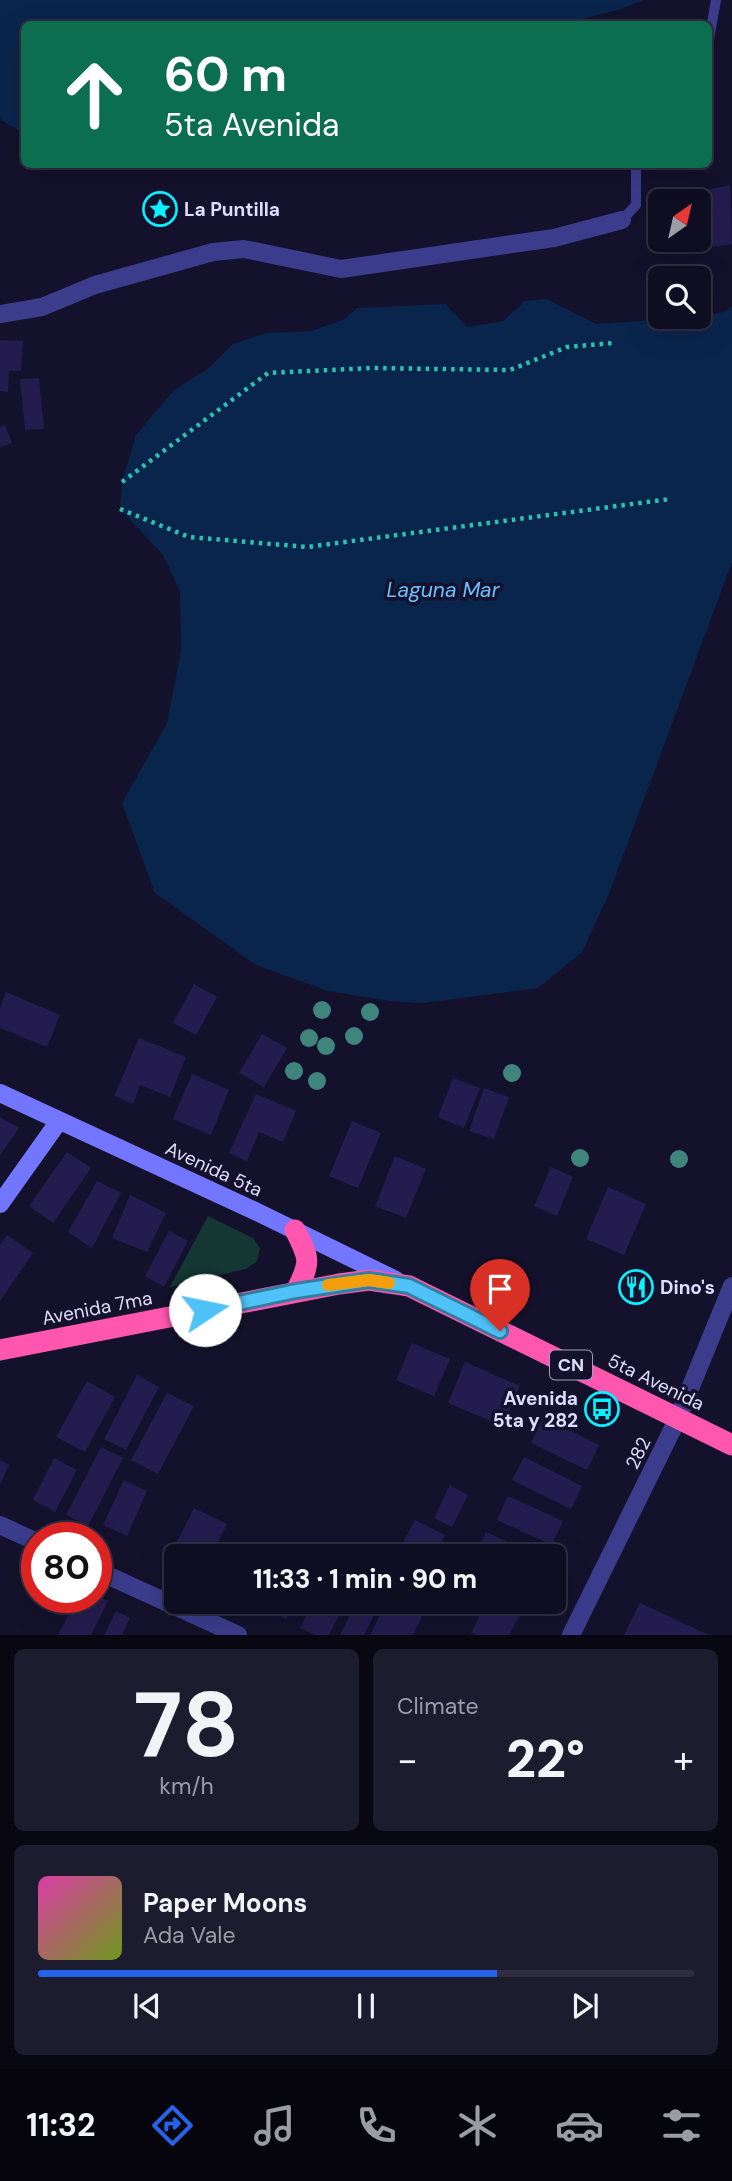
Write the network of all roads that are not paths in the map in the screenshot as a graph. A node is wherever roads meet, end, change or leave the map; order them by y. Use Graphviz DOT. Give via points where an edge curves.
graph roads {
  1 [pos="716,0"];
  2 [pos="712,22"];
  3 [pos="635,168"];
  4 [pos="622,220"];
  5 [pos="0,314"];
  6 [pos="0,1093"];
  7 [pos="59,1121"];
  8 [pos="0,1204"];
  9 [pos="295,1230"];
  10 [pos="409,1286"];
  11 [pos="732,1286"];
  12 [pos="296,1291"];
  13 [pos="0,1350"];
  14 [pos="678,1418"];
  15 [pos="732,1445"];
  16 [pos="0,1525"];
  17 [pos="21,1535"];
  18 [pos="112,1577"];
  19 [pos="238,1635"];
  20 [pos="571,1635"];
  1 -- 2 [label="lane"];
  3 -- 4 [label="lane" via="636,205"];
  4 -- 5 [label="street" via="554,238 341,269 244,249 213,252 95,285 42,307"];
  6 -- 7 [label="street, Avenida 5ta"];
  7 -- 8 [label="street"];
  7 -- 9 [label="street, Avenida 5ta"];
  9 -- 10 [label="street, Avenida 5ta"];
  9 -- 12 [label="highway" via="306,1252 307,1268"];
  10 -- 12 [label="highway, Avenida 7ma / CN" via="369,1280"];
  10 -- 14 [label="highway, 5ta Avenida / CN"];
  11 -- 14 [label="street, 282"];
  12 -- 13 [label="highway, Avenida 7ma / CN"];
  14 -- 15 [label="highway, 5ta Avenida / CN"];
  14 -- 20 [label="street, 282"];
  16 -- 17 [label="street"];
  18 -- 19 [label="street"];
}
